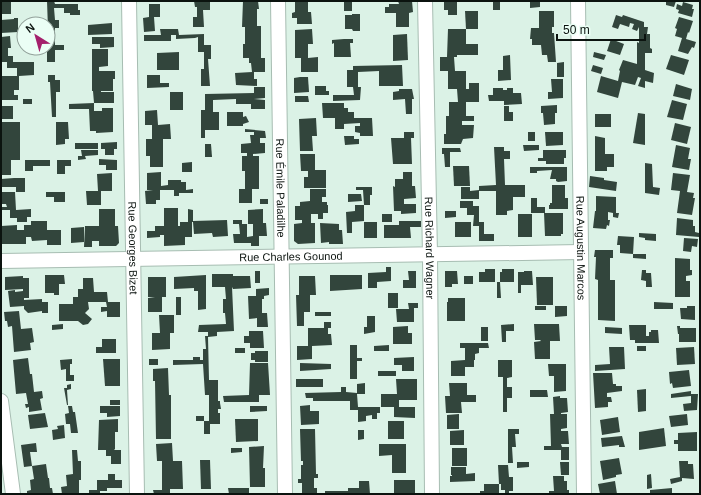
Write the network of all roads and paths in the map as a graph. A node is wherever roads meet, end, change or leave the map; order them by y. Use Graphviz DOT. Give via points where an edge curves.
graph roads {
  1 [pos="129,1"];
  2 [pos="278,1"];
  3 [pos="425,1"];
  4 [pos="578,1"];
  5 [pos="581,252"];
  6 [pos="430,255"];
  7 [pos="282,256"];
  8 [pos="132,258"];
  9 [pos="1,261"];
  10 [pos="1,401"];
  11 [pos="13,494"];
  12 [pos="136,494"];
  13 [pos="286,494"];
  14 [pos="432,494"];
  15 [pos="584,494"];
  1 -- 8 [label="street, Rue Georges Bizet"];
  2 -- 7 [label="street, Rue Émile Paladilhe"];
  3 -- 6 [label="street, Rue Richard Wagner"];
  4 -- 5 [label="street, Rue Augustin Marcos"];
  5 -- 6 [label="street, Rue Charles Gounod"];
  5 -- 15 [label="street, Rue Augustin Marcos"];
  6 -- 7 [label="street, Rue Charles Gounod"];
  6 -- 14 [label="street, Rue Richard Wagner"];
  7 -- 8 [label="street, Rue Charles Gounod"];
  7 -- 13 [label="street, Rue Émile Paladilhe"];
  8 -- 9 [label="street, Rue Charles Gounod"];
  8 -- 12 [label="street, Rue Georges Bizet"];
  10 -- 11 [label="street"];
}
